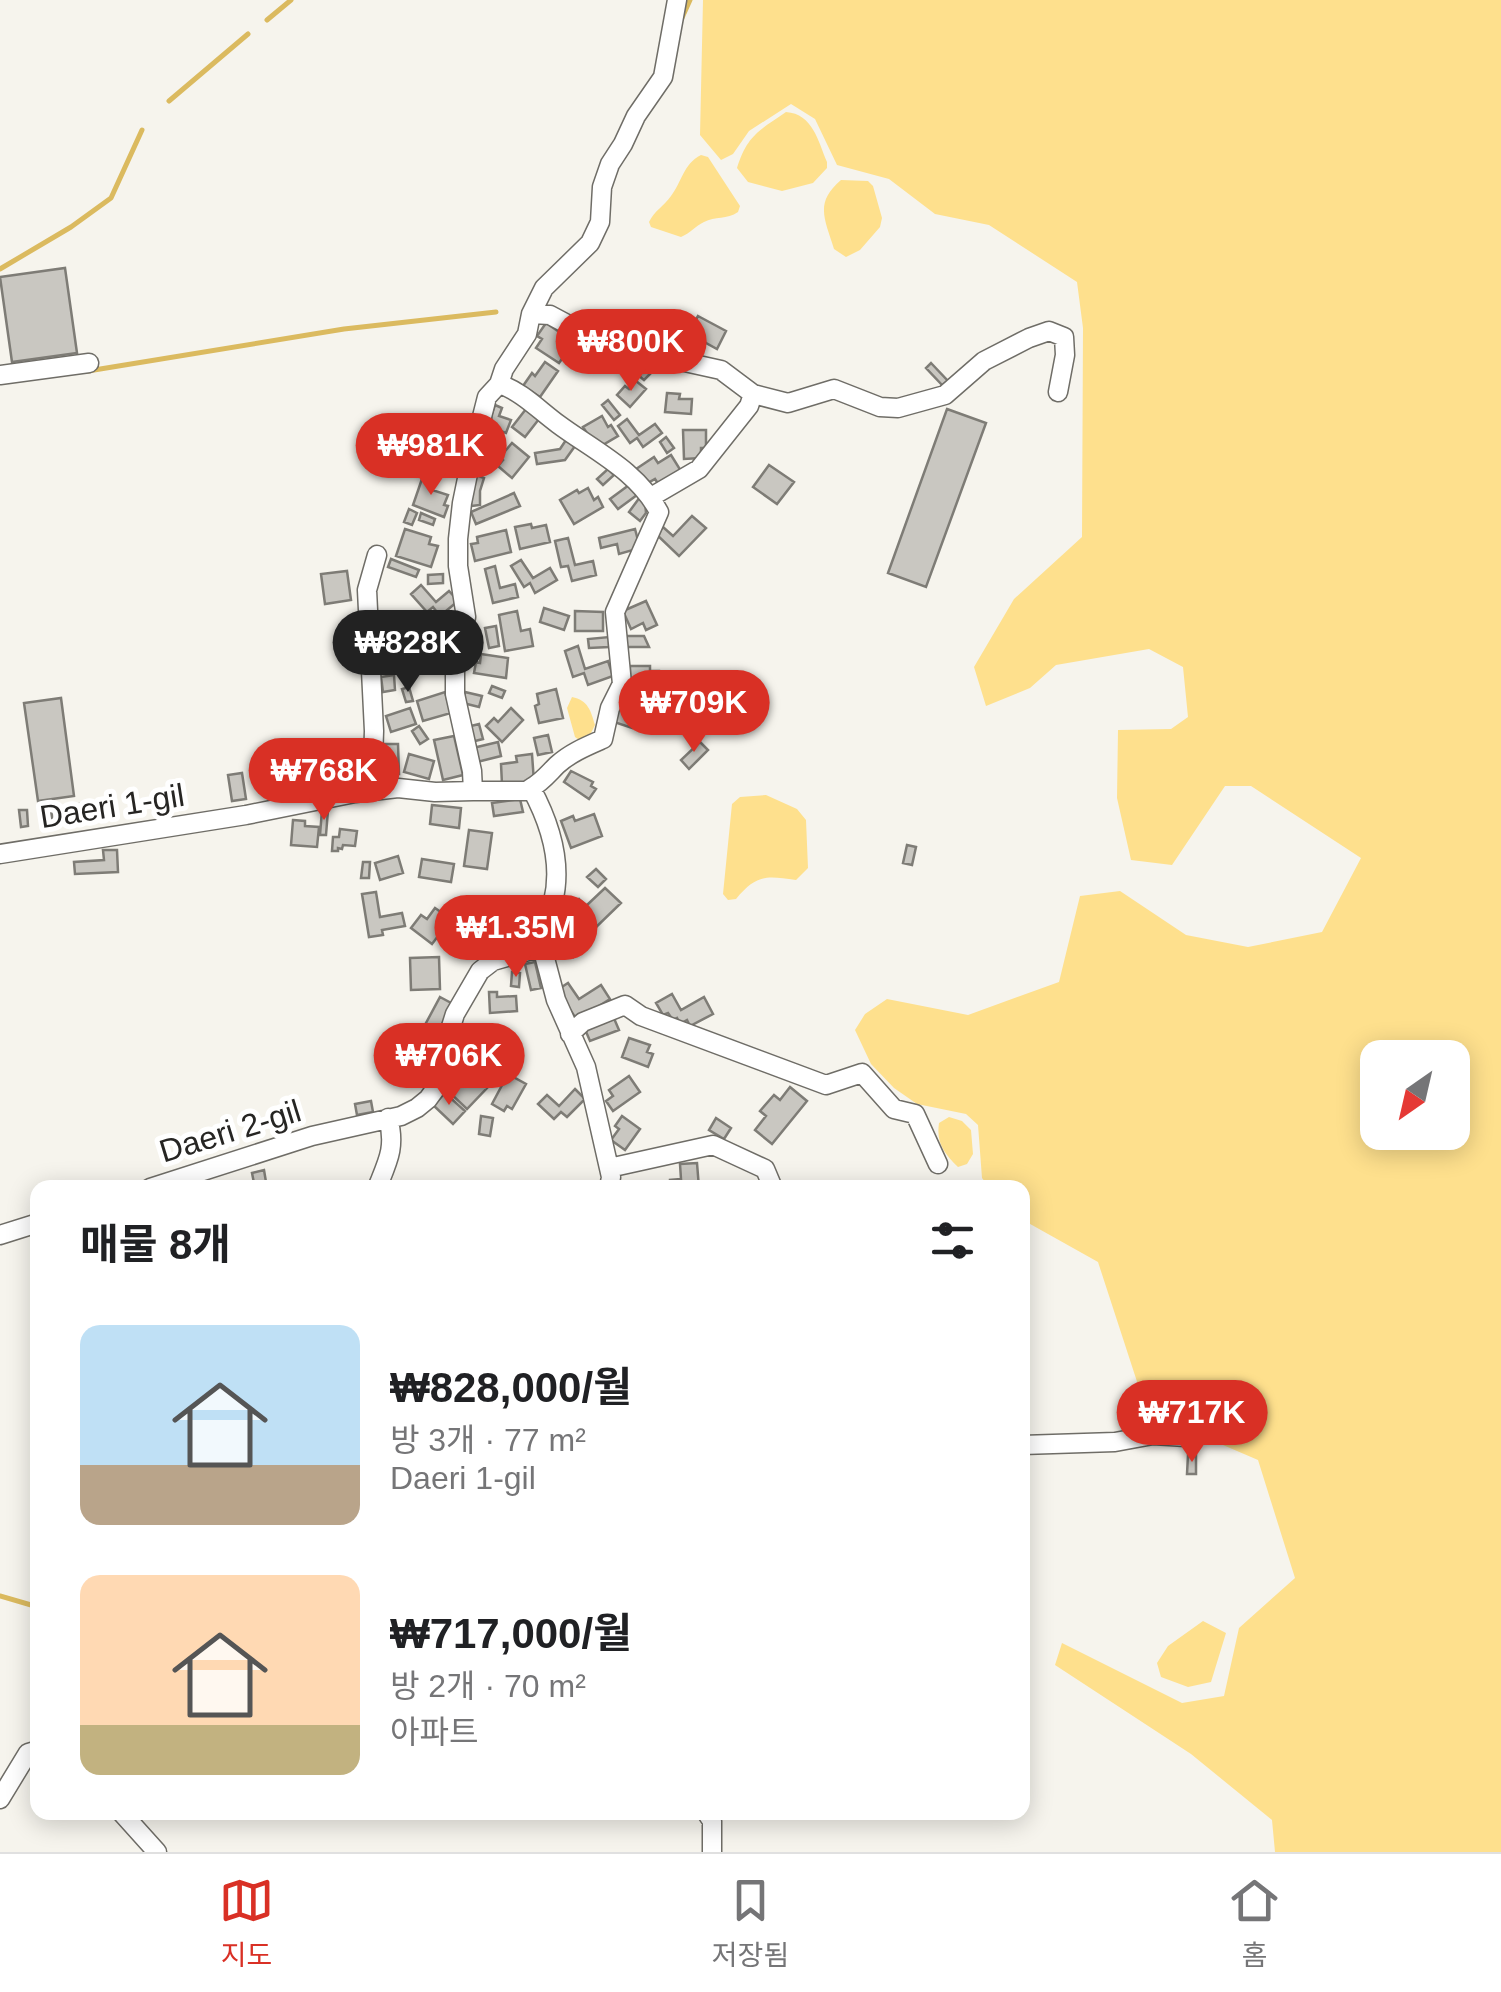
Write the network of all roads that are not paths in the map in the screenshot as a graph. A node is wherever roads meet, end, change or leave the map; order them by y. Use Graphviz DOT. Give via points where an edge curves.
graph roads {
  1 [pos="677,0"];
  2 [pos="531,314"];
  3 [pos="90,363"];
  4 [pos="0,376"];
  5 [pos="499,384"];
  6 [pos="1058,392"];
  7 [pos="753,394"];
  8 [pos="651,497"];
  9 [pos="377,555"];
  10 [pos="531,788"];
  11 [pos="372,790"];
  12 [pos="472,791"];
  13 [pos="0,854"];
  14 [pos="542,947"];
  15 [pos="570,1034"];
  16 [pos="388,1118"];
  17 [pos="938,1164"];
  18 [pos="609,1178"];
  19 [pos="175,1180"];
  20 [pos="381,1180"];
  21 [pos="769,1180"];
  22 [pos="30,1226"];
  23 [pos="0,1235"];
  24 [pos="1186,1436"];
  25 [pos="1030,1444"];
  26 [pos="30,1753"];
  27 [pos="0,1799"];
  28 [pos="128,1820"];
  29 [pos="712,1820"];
  30 [pos="157,1852"];
  31 [pos="712,1852"];
  1 -- 2 [label="street" via="663,77 610,164 600,222 590,243 544,288"];
  2 -- 5 [label="street"];
  2 -- 7 [label="street" via="720,370"];
  3 -- 4 [label="street"];
  5 -- 8 [label="street" via="614,462"];
  5 -- 12 [label="street" via="487,397 458,539 466,617 455,694"];
  6 -- 7 [label="street" via="1064,337 1049,331 984,361 944,395 898,408 834,389 788,404"];
  7 -- 8 [label="street" via="699,469"];
  8 -- 10 [label="street" via="659,512 615,612 622,684 603,738"];
  9 -- 11 [label="street" via="367,590"];
  10 -- 12 [label="street, Daeri 1-gil"];
  10 -- 14 [label="street" via="557,870"];
  11 -- 12 [label="street, Daeri 1-gil"];
  11 -- 13 [label="street, Daeri 1-gil"];
  14 -- 15 [label="street"];
  14 -- 16 [label="street, Daeri 2-gil" via="480,971 455,1014 450,1070 428,1099"];
  15 -- 17 [label="street" via="625,1005 826,1085 862,1074 894,1109 915,1114"];
  15 -- 18 [label="street" via="586,1066"];
  16 -- 19 [label="street, Daeri 2-gil"];
  16 -- 20 [label="street" via="393,1140"];
  18 -- 21 [label="street" via="713,1145 765,1169"];
  22 -- 23 [label="street"];
  24 -- 25 [label="street"];
  26 -- 27 [label="street"];
  28 -- 30 [label="street"];
  29 -- 31 [label="street"];
}
